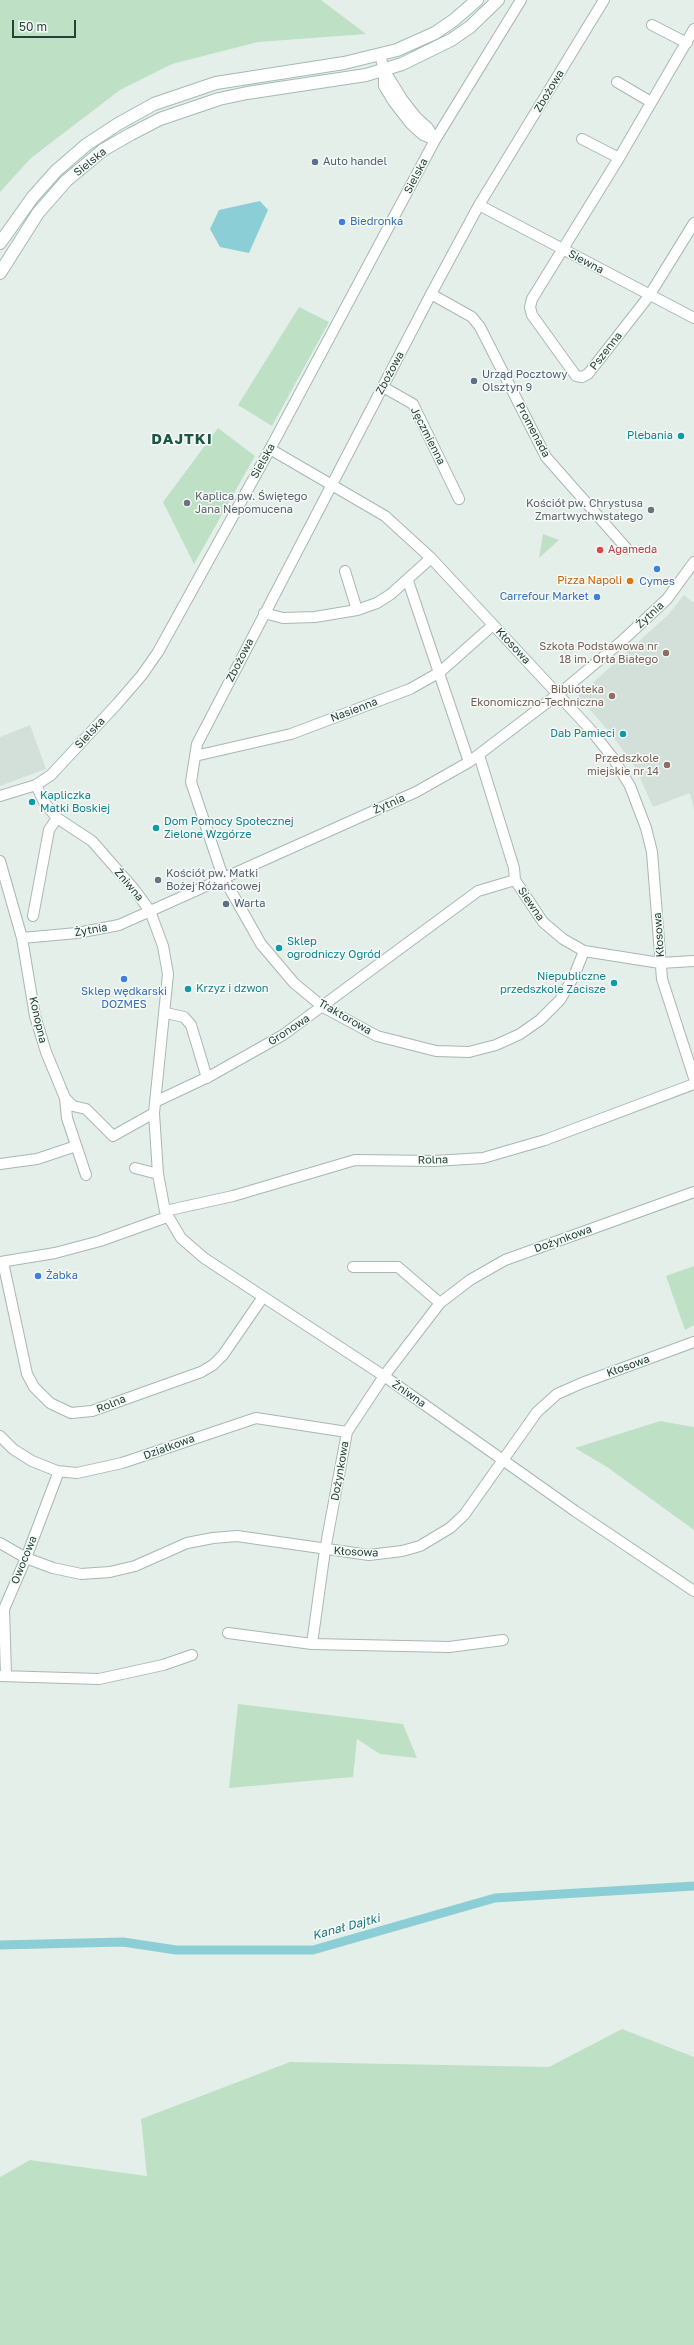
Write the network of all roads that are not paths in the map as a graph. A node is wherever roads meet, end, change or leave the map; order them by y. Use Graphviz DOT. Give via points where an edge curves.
graph roads {
  1 [pos="477,0"];
  2 [pos="498,0"];
  3 [pos="521,0"];
  4 [pos="604,0"];
  5 [pos="652,25"];
  6 [pos="694,28"];
  7 [pos="687,43"];
  8 [pos="380,55"];
  9 [pos="384,70"];
  10 [pos="617,82"];
  11 [pos="651,102"];
  12 [pos="582,139"];
  13 [pos="435,140"];
  14 [pos="619,158"];
  15 [pos="479,205"];
  16 [pos="694,223"];
  17 [pos="0,243"];
  18 [pos="563,250"];
  19 [pos="0,273"];
  20 [pos="431,294"];
  21 [pos="649,296"];
  22 [pos="694,318"];
  23 [pos="382,387"];
  24 [pos="270,449"];
  25 [pos="331,484"];
  26 [pos="459,499"];
  27 [pos="627,549"];
  28 [pos="431,558"];
  29 [pos="694,562"];
  30 [pos="345,571"];
  31 [pos="408,581"];
  32 [pos="357,610"];
  33 [pos="264,613"];
  34 [pos="493,625"];
  35 [pos="440,672"];
  36 [pos="558,694"];
  37 [pos="479,755"];
  38 [pos="195,756"];
  39 [pos="469,762"];
  40 [pos="36,785"];
  41 [pos="0,796"];
  42 [pos="57,818"];
  43 [pos="0,861"];
  44 [pos="223,877"];
  45 [pos="515,880"];
  46 [pos="150,911"];
  47 [pos="33,916"];
  48 [pos="22,938"];
  49 [pos="584,951"];
  50 [pos="694,961"];
  51 [pos="660,963"];
  52 [pos="323,1007"];
  53 [pos="166,1013"];
  54 [pos="207,1078"];
  55 [pos="694,1078"];
  56 [pos="694,1084"];
  57 [pos="65,1098"];
  58 [pos="155,1102"];
  59 [pos="154,1113"];
  60 [pos="76,1146"];
  61 [pos="0,1164"];
  62 [pos="135,1168"];
  63 [pos="158,1174"];
  64 [pos="86,1175"];
  65 [pos="694,1192"];
  66 [pos="166,1214"];
  67 [pos="1,1262"];
  68 [pos="353,1267"];
  69 [pos="263,1297"];
  70 [pos="440,1303"];
  71 [pos="694,1342"];
  72 [pos="384,1376"];
  73 [pos="347,1432"];
  74 [pos="0,1436"];
  75 [pos="503,1460"];
  76 [pos="58,1471"];
  77 [pos="0,1543"];
  78 [pos="325,1550"];
  79 [pos="26,1558"];
  80 [pos="694,1591"];
  81 [pos="228,1633"];
  82 [pos="503,1640"];
  83 [pos="312,1644"];
  84 [pos="192,1655"];
  85 [pos="3,1675"];
  1 -- 8 [label="main road, Sielska" via="435,33"];
  2 -- 9 [label="main road, Sielska" via="470,27 451,40 408,62"];
  3 -- 13 [label="street, Sielska"];
  4 -- 15 [label="street, Zbożowa"];
  5 -- 7 [label="street"];
  6 -- 7 [label="street, Pszenna"];
  7 -- 11 [label="street, Pszenna"];
  8 -- 9 [label="street"];
  8 -- 17 [label="main road, Sielska" via="216,83 154,104 92,141 56,171 24,208"];
  9 -- 13 [label="street" via="402,99 428,128"];
  9 -- 19 [label="main road, Sielska" via="219,100 160,119 131,134 103,150 66,181 38,213"];
  10 -- 11 [label="street"];
  11 -- 14 [label="street, Pszenna"];
  12 -- 14 [label="street"];
  13 -- 24 [label="street, Sielska"];
  14 -- 18 [label="street, Pszenna"];
  15 -- 18 [label="street, Siewna"];
  15 -- 20 [label="street, Zbożowa"];
  16 -- 21 [label="street, Pszenna"];
  18 -- 21 [label="street, Siewna"];
  18 -- 21 [label="street, Pszenna" via="532,299 530,307 532,315 576,376 588,374"];
  20 -- 23 [label="street, Zbożowa"];
  20 -- 27 [label="street, Promenada" via="472,317 480,327 546,457"];
  21 -- 22 [label="street, Siewna"];
  23 -- 25 [label="street, Zbożowa"];
  23 -- 26 [label="street, Jęczmienna" via="413,404"];
  24 -- 25 [label="street, Kłosowa"];
  24 -- 40 [label="street, Sielska" via="142,676 51,775"];
  25 -- 28 [label="street, Kłosowa" via="384,516"];
  25 -- 33 [label="street, Zbożowa"];
  28 -- 31 [label="street"];
  28 -- 34 [label="street, Kłosowa"];
  29 -- 36 [label="street, Żytnia" via="667,598 622,641"];
  30 -- 32 [label="street"];
  31 -- 32 [label="street" via="377,603"];
  31 -- 35 [label="street"];
  32 -- 33 [label="street" via="315,617 283,618"];
  33 -- 38 [label="street, Zbożowa" via="197,744"];
  34 -- 35 [label="street, Nasienna"];
  34 -- 36 [label="street, Kłosowa"];
  35 -- 38 [label="street, Nasienna" via="410,689 291,734"];
  35 -- 39 [label="street"];
  36 -- 37 [label="street, Żytnia"];
  36 -- 51 [label="street, Kłosowa" via="613,758 630,786 641,812 652,852"];
  37 -- 39 [label="street, Żytnia"];
  37 -- 45 [label="street, Siewna" via="514,868"];
  38 -- 44 [label="street, Traktorowa" via="191,782"];
  39 -- 44 [label="street, Żytnia" via="416,792"];
  40 -- 41 [label="street, Sielska"];
  40 -- 42 [label="street, Żniwna" via="44,802"];
  42 -- 46 [label="street, Żniwna" via="92,841"];
  42 -- 47 [label="street" via="48,830"];
  43 -- 48 [label="street, Konopna"];
  44 -- 46 [label="street, Żytnia"];
  44 -- 52 [label="street, Traktorowa" via="265,949 294,983"];
  45 -- 49 [label="street, Siewna" via="543,922 563,939"];
  45 -- 52 [label="street, Gronowa" via="478,890"];
  46 -- 48 [label="street, Żytnia" via="119,925 77,933"];
  46 -- 53 [label="street, Żniwna" via="163,946 168,974"];
  48 -- 57 [label="street, Konopna" via="36,1016 46,1052"];
  49 -- 51 [label="street, Siewna"];
  49 -- 52 [label="street, Traktorowa" via="574,976 560,1000 540,1020 520,1034 496,1045 469,1052 436,1051 377,1036"];
  50 -- 51 [label="street, Siewna"];
  51 -- 55 [label="street, Kłosowa" via="666,996"];
  52 -- 54 [label="street, Gronowa" via="283,1035"];
  53 -- 54 [label="street" via="184,1017 192,1025"];
  53 -- 58 [label="street, Żniwna"];
  54 -- 58 [label="street, Gronowa"];
  56 -- 66 [label="street, Rolna" via="544,1140 483,1158 434,1161 355,1160"];
  57 -- 59 [label="street" via="73,1106 86,1109 113,1136"];
  57 -- 60 [label="street, Konopna" via="67,1118"];
  58 -- 59 [label="street, Żniwna"];
  59 -- 63 [label="street, Żniwna"];
  60 -- 61 [label="street" via="37,1159"];
  60 -- 64 [label="street, Konopna"];
  62 -- 63 [label="street"];
  63 -- 66 [label="street, Żniwna"];
  65 -- 70 [label="street, Dożynkowa" via="505,1260 470,1280"];
  66 -- 67 [label="street, Rolna" via="92,1243 56,1253"];
  66 -- 69 [label="street, Żniwna" via="181,1238 204,1258"];
  67 -- 69 [label="street, Rolna" via="27,1374 34,1387 50,1403 71,1413 92,1411 201,1372 213,1365 223,1355"];
  68 -- 70 [label="street" via="398,1267"];
  69 -- 72 [label="street, Żniwna"];
  70 -- 72 [label="street, Dożynkowa"];
  71 -- 75 [label="street, Kłosowa" via="582,1382 557,1394 538,1412"];
  72 -- 73 [label="street, Dożynkowa"];
  72 -- 75 [label="street, Żniwna"];
  73 -- 76 [label="street, Działkowa" via="256,1418 91,1472"];
  73 -- 78 [label="street, Dożynkowa"];
  74 -- 76 [label="street, Działkowa" via="32,1462"];
  75 -- 78 [label="street, Kłosowa" via="464,1515 450,1528 420,1546 369,1555"];
  75 -- 80 [label="street, Żniwna"];
  76 -- 79 [label="street, Owocowa"];
  77 -- 79 [label="street, Kłosowa"];
  78 -- 79 [label="street, Kłosowa" via="237,1536 213,1538 187,1543 135,1566 110,1572 81,1574 53,1568"];
  78 -- 83 [label="street, Dożynkowa"];
  79 -- 85 [label="street, Owocowa" via="4,1609"];
  81 -- 83 [label="street"];
  82 -- 83 [label="street" via="449,1647"];
  84 -- 85 [label="street, Owocowa" via="163,1665 99,1679"];
}
